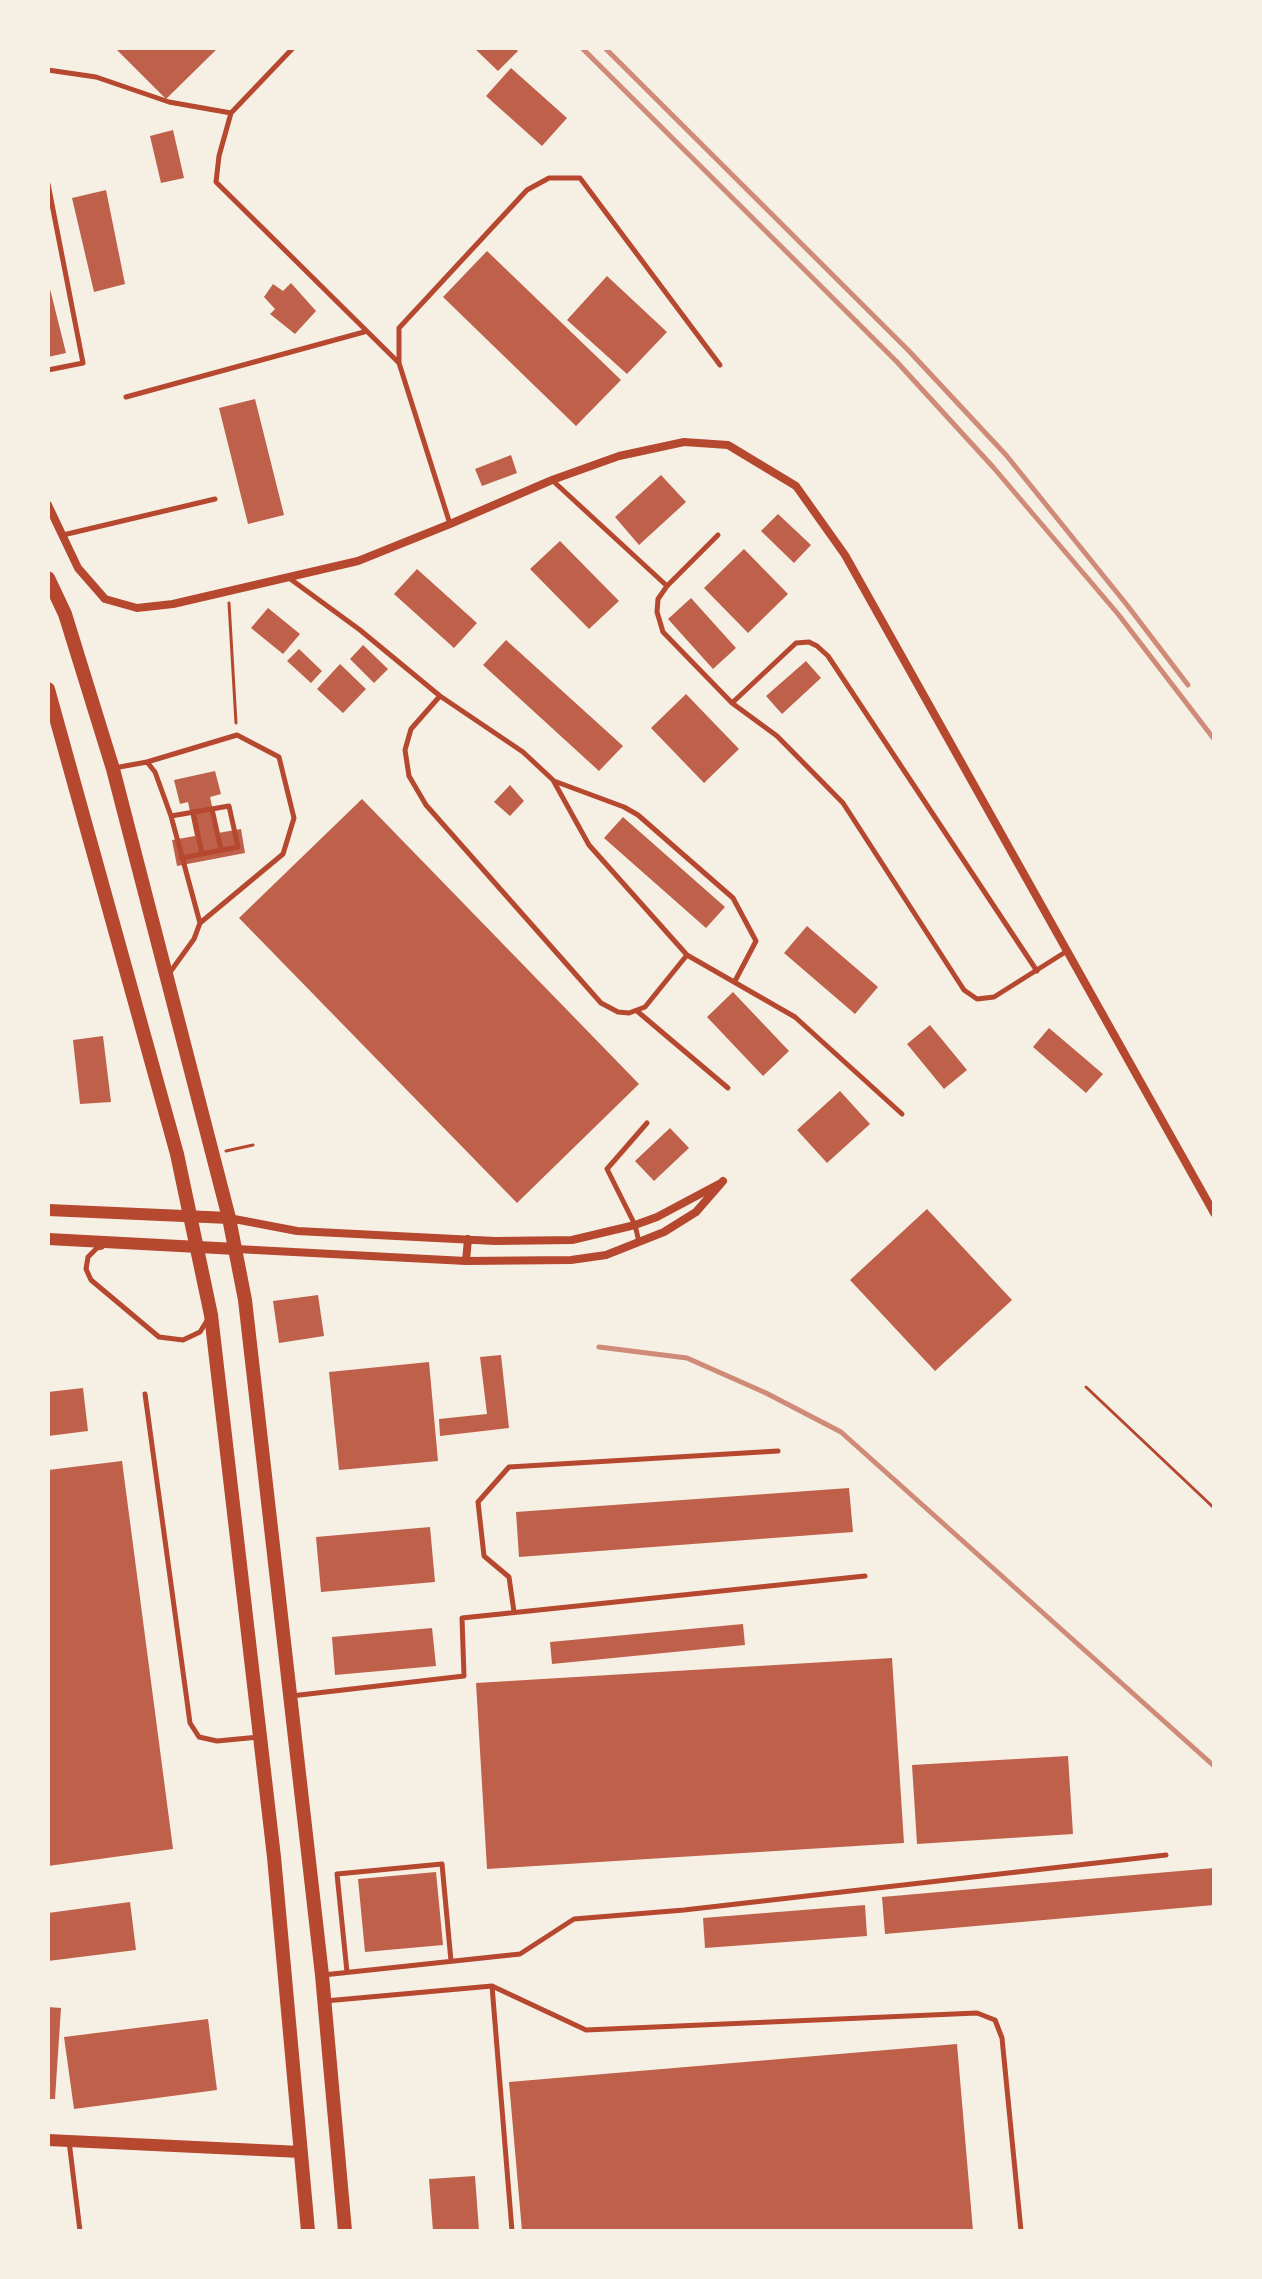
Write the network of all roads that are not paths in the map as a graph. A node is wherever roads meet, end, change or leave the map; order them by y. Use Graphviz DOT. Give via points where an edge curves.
graph roads {
  1 [pos="293,48"];
  2 [pos="48,70"];
  3 [pos="231,113"];
  4 [pos="48,184"];
  5 [pos="364,332"];
  6 [pos="399,363"];
  7 [pos="720,365"];
  8 [pos="48,370"];
  9 [pos="126,397"];
  10 [pos="552,480"];
  11 [pos="215,499"];
  12 [pos="48,505"];
  13 [pos="450,524"];
  14 [pos="62,535"];
  15 [pos="718,535"];
  16 [pos="48,578"];
  17 [pos="289,578"];
  18 [pos="667,586"];
  19 [pos="48,689"];
  20 [pos="440,696"];
  21 [pos="732,703"];
  22 [pos="147,762"];
  23 [pos="113,769"];
  24 [pos="553,780"];
  25 [pos="212,809"];
  26 [pos="193,812"];
  27 [pos="171,816"];
  28 [pos="221,850"];
  29 [pos="202,854"];
  30 [pos="181,858"];
  31 [pos="200,923"];
  32 [pos="1068,951"];
  33 [pos="687,955"];
  34 [pos="1037,971"];
  35 [pos="168,976"];
  36 [pos="735,981"];
  37 [pos="637,1011"];
  38 [pos="728,1088"];
  39 [pos="902,1114"];
  40 [pos="647,1123"];
  41 [pos="48,1210"];
  42 [pos="1214,1213"];
  43 [pos="190,1215"];
  44 [pos="229,1218"];
  45 [pos="635,1225"];
  46 [pos="48,1239"];
  47 [pos="468,1239"];
  48 [pos="129,1243"];
  49 [pos="639,1243"];
  50 [pos="198,1248"];
  51 [pos="236,1249"];
  52 [pos="466,1261"];
  53 [pos="211,1315"];
  54 [pos="145,1394"];
  55 [pos="778,1451"];
  56 [pos="865,1576"];
  57 [pos="514,1612"];
  58 [pos="290,1696"];
  59 [pos="260,1737"];
  60 [pos="1166,1855"];
  61 [pos="451,1961"];
  62 [pos="347,1972"];
  63 [pos="322,1975"];
  64 [pos="492,1986"];
  65 [pos="324,2002"];
  66 [pos="48,2140"];
  67 [pos="69,2140"];
  68 [pos="301,2152"];
  69 [pos="80,2231"];
  70 [pos="308,2231"];
  71 [pos="345,2231"];
  72 [pos="512,2231"];
  73 [pos="1021,2231"];
  1 -- 3 [label="lane"];
  2 -- 3 [label="lane" via="96,77 169,102"];
  3 -- 5 [label="lane" via="216,182"];
  4 -- 8 [label="lane" via="83,363"];
  5 -- 6 [label="lane"];
  5 -- 9 [label="lane"];
  6 -- 7 [label="lane" via="399,328 527,190 549,178 580,178"];
  6 -- 13 [label="lane"];
  10 -- 13 [label="street"];
  10 -- 18 [label="lane"];
  10 -- 32 [label="street" via="619,456 684,442 728,445 796,486 845,555"];
  11 -- 14 [label="lane"];
  12 -- 14 [label="street"];
  13 -- 17 [label="street" via="358,561"];
  14 -- 17 [label="street" via="78,568 105,599 137,608"];
  15 -- 18 [label="lane"];
  16 -- 23 [label="main road" via="65,614"];
  17 -- 20 [label="lane"];
  18 -- 21 [label="lane" via="658,599 663,632"];
  19 -- 43 [label="main road"];
  20 -- 24 [label="lane" via="523,752"];
  20 -- 37 [label="lane" via="411,729 405,750 409,776 426,805 601,1003 618,1012"];
  21 -- 34 [label="lane" via="777,736 843,803 964,990 977,999 994,997"];
  21 -- 34 [label="lane" via="796,643 817,646"];
  22 -- 23 [label="lane"];
  22 -- 27 [label="lane"];
  22 -- 31 [label="lane" via="237,735 279,757 294,818 283,854"];
  23 -- 35 [label="main road"];
  24 -- 33 [label="lane" via="589,845"];
  24 -- 36 [label="lane" via="638,815 733,898 756,941"];
  25 -- 26 [label="lane"];
  25 -- 28 [label="lane"];
  25 -- 28 [label="lane" via="229,806 238,847"];
  26 -- 27 [label="lane"];
  26 -- 29 [label="lane"];
  27 -- 30 [label="lane"];
  28 -- 29 [label="lane"];
  29 -- 30 [label="lane"];
  30 -- 31 [label="lane"];
  31 -- 35 [label="lane"];
  32 -- 34 [label="lane"];
  32 -- 42 [label="street"];
  33 -- 36 [label="lane"];
  33 -- 37 [label="lane"];
  35 -- 44 [label="main road"];
  36 -- 39 [label="lane" via="795,1017"];
  37 -- 38 [label="lane"];
  40 -- 45 [label="lane" via="607,1169"];
  41 -- 43 [label="street"];
  43 -- 44 [label="street"];
  43 -- 50 [label="main road"];
  44 -- 47 [label="street" via="297,1231"];
  44 -- 51 [label="main road"];
  45 -- 47 [label="street" via="572,1240"];
  45 -- 49 [label="lane"];
  45 -- 49 [label="street" via="723,1181 696,1212"];
  46 -- 48 [label="street"];
  47 -- 52 [label="street"];
  48 -- 50 [label="street"];
  48 -- 53 [label="lane" via="97,1248 88,1257 91,1280 159,1337 183,1340 200,1332"];
  49 -- 52 [label="street" via="571,1260"];
  50 -- 51 [label="street"];
  50 -- 53 [label="main road"];
  51 -- 52 [label="street"];
  51 -- 58 [label="main road"];
  53 -- 59 [label="main road"];
  54 -- 59 [label="lane" via="190,1723 199,1737 217,1741"];
  55 -- 57 [label="lane" via="509,1467 478,1502 484,1556 509,1577"];
  56 -- 57 [label="lane"];
  57 -- 58 [label="lane" via="462,1618 464,1676"];
  58 -- 63 [label="main road"];
  59 -- 68 [label="main road"];
  60 -- 61 [label="lane" via="574,1919 520,1954"];
  61 -- 62 [label="lane"];
  61 -- 62 [label="lane" via="442,1864 337,1874"];
  62 -- 63 [label="lane"];
  63 -- 65 [label="main road"];
  64 -- 65 [label="lane"];
  64 -- 72 [label="lane"];
  64 -- 73 [label="lane" via="586,2030 977,2013 995,2020 1002,2038"];
  65 -- 71 [label="main road"];
  66 -- 67 [label="street"];
  67 -- 68 [label="street"];
  67 -- 69 [label="lane"];
  68 -- 70 [label="main road"];
}
